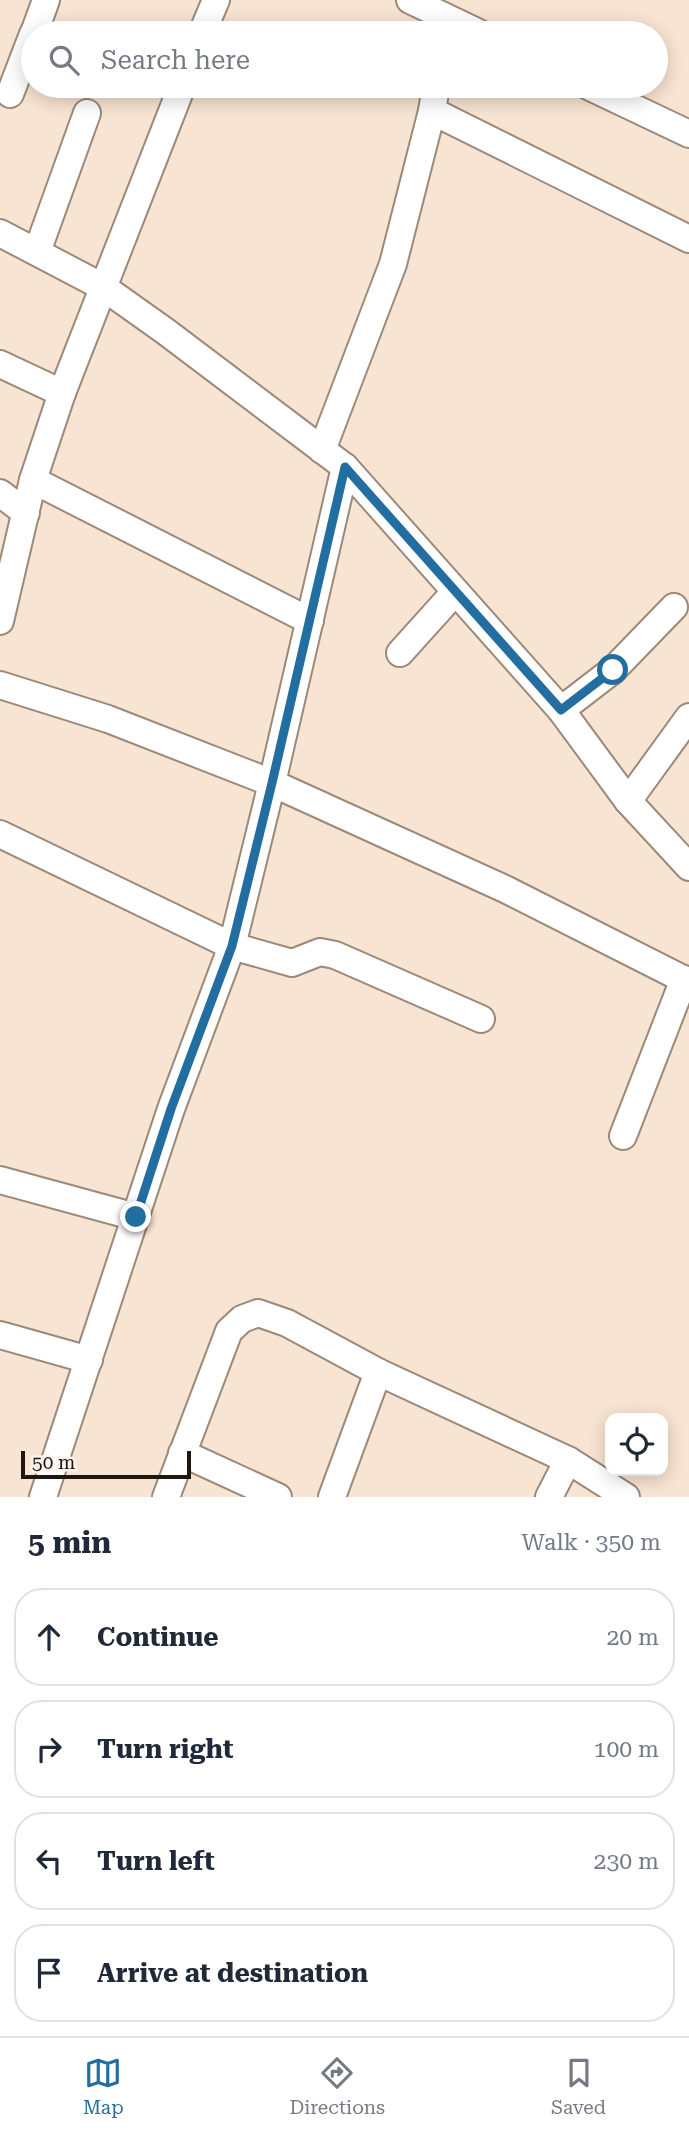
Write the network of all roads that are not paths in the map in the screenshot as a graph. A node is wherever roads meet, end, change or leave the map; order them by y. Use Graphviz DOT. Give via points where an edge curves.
graph roads {
  1 [pos="46,0"];
  2 [pos="216,0"];
  3 [pos="410,0"];
  4 [pos="448,17"];
  5 [pos="38,21"];
  6 [pos="207,21"];
  7 [pos="21,65"];
  8 [pos="10,94"];
  9 [pos="177,98"];
  10 [pos="613,98"];
  11 [pos="434,99"];
  12 [pos="87,113"];
  13 [pos="689,134"];
  14 [pos="0,233"];
  15 [pos="689,239"];
  16 [pos="37,252"];
  17 [pos="103,287"];
  18 [pos="0,364"];
  19 [pos="62,393"];
  20 [pos="322,450"];
  21 [pos="345,467"];
  22 [pos="33,480"];
  23 [pos="0,494"];
  24 [pos="26,513"];
  25 [pos="455,592"];
  26 [pos="674,607"];
  27 [pos="0,621"];
  28 [pos="310,621"];
  29 [pos="400,653"];
  30 [pos="0,685"];
  31 [pos="561,710"];
  32 [pos="689,717"];
  33 [pos="272,783"];
  34 [pos="628,801"];
  35 [pos="0,834"];
  36 [pos="689,867"];
  37 [pos="232,946"];
  38 [pos="687,980"];
  39 [pos="481,1019"];
  40 [pos="623,1136"];
  41 [pos="0,1180"];
  42 [pos="136,1217"];
  43 [pos="0,1335"];
  44 [pos="89,1360"];
  45 [pos="378,1372"];
  46 [pos="183,1453"];
  47 [pos="568,1460"];
  48 [pos="43,1497"];
  49 [pos="166,1497"];
  50 [pos="278,1497"];
  51 [pos="332,1497"];
  52 [pos="549,1497"];
  53 [pos="626,1497"];
  1 -- 5 [label="street"];
  2 -- 6 [label="street"];
  3 -- 4 [label="street"];
  7 -- 8 [label="street"];
  9 -- 17 [label="street"];
  10 -- 13 [label="street"];
  11 -- 15 [label="street"];
  11 -- 20 [label="street" via="393,264"];
  12 -- 16 [label="street"];
  14 -- 16 [label="street"];
  16 -- 17 [label="street"];
  17 -- 19 [label="street"];
  17 -- 20 [label="street"];
  18 -- 19 [label="street"];
  19 -- 22 [label="street"];
  20 -- 21 [label="street"];
  21 -- 25 [label="street"];
  21 -- 28 [label="street"];
  22 -- 24 [label="street"];
  22 -- 28 [label="street"];
  23 -- 24 [label="street"];
  24 -- 27 [label="street"];
  25 -- 29 [label="street"];
  25 -- 31 [label="street"];
  26 -- 31 [label="street" via="613,670"];
  28 -- 33 [label="street"];
  30 -- 33 [label="street" via="108,719"];
  31 -- 34 [label="street"];
  32 -- 34 [label="street"];
  33 -- 37 [label="street"];
  33 -- 38 [label="street" via="505,889"];
  34 -- 36 [label="street"];
  35 -- 37 [label="street"];
  37 -- 39 [label="street" via="292,963 320,953 335,954"];
  37 -- 42 [label="street"];
  38 -- 40 [label="street"];
  41 -- 42 [label="street"];
  42 -- 44 [label="street"];
  43 -- 44 [label="street"];
  44 -- 48 [label="street"];
  45 -- 46 [label="street" via="287,1323 258,1313 242,1319 229,1331"];
  45 -- 47 [label="street"];
  45 -- 51 [label="street"];
  46 -- 49 [label="street"];
  46 -- 50 [label="street"];
  47 -- 52 [label="street"];
  47 -- 53 [label="street"];
}
